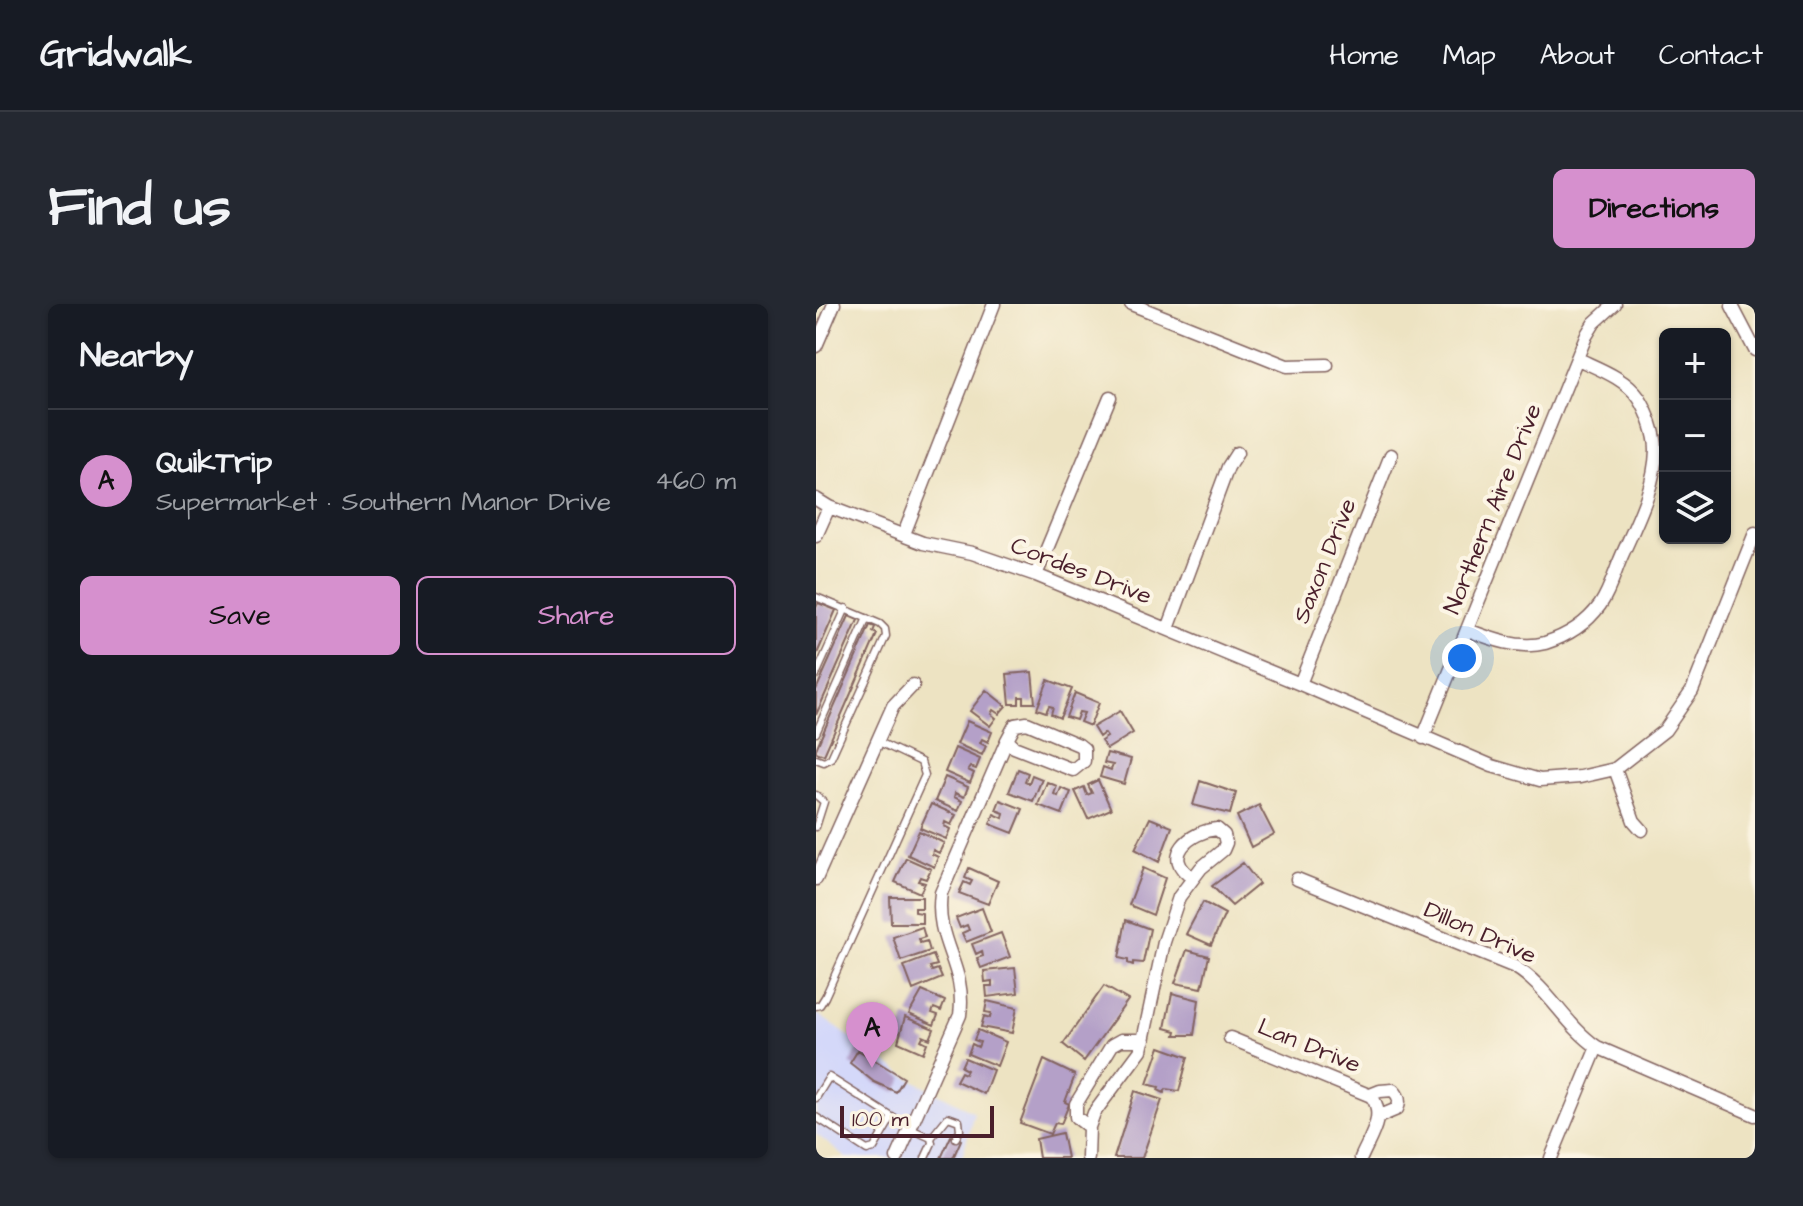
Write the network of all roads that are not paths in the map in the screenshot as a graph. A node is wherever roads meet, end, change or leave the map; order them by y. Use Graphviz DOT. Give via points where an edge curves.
graph roads {
  1 [pos="834,304"];
  2 [pos="994,304"];
  3 [pos="1131,304"];
  4 [pos="1615,304"];
  5 [pos="1731,305"];
  6 [pos="816,344"];
  7 [pos="1755,350"];
  8 [pos="1578,359"];
  9 [pos="1327,365"];
  10 [pos="1110,397"];
  11 [pos="1237,453"];
  12 [pos="1391,455"];
  13 [pos="816,499"];
  14 [pos="829,507"];
  15 [pos="1755,533"];
  16 [pos="904,534"];
  17 [pos="816,536"];
  18 [pos="1036,575"];
  19 [pos="816,597"];
  20 [pos="846,608"];
  21 [pos="867,618"];
  22 [pos="1168,629"];
  23 [pos="1468,630"];
  24 [pos="816,675"];
  25 [pos="1300,684"];
  26 [pos="913,685"];
  27 [pos="816,733"];
  28 [pos="1423,738"];
  29 [pos="1007,740"];
  30 [pos="877,741"];
  31 [pos="816,759"];
  32 [pos="1615,769"];
  33 [pos="816,795"];
  34 [pos="816,827"];
  35 [pos="1642,830"];
  36 [pos="1193,878"];
  37 [pos="816,879"];
  38 [pos="1297,879"];
  39 [pos="816,1006"];
  40 [pos="1230,1038"];
  41 [pos="1144,1040"];
  42 [pos="1597,1047"];
  43 [pos="1370,1095"];
  44 [pos="816,1098"];
  45 [pos="1755,1115"];
  46 [pos="816,1117"];
  47 [pos="892,1117"];
  48 [pos="1378,1117"];
  49 [pos="1089,1127"];
  50 [pos="911,1129"];
  51 [pos="931,1138"];
  52 [pos="956,1138"];
  53 [pos="897,1158"];
  54 [pos="925,1158"];
  55 [pos="1088,1158"];
  56 [pos="1361,1158"];
  57 [pos="1551,1158"];
  1 -- 6 [label="street"];
  2 -- 16 [label="street"];
  3 -- 9 [label="street" via="1287,366"];
  4 -- 8 [label="street, Northern Aire Drive" via="1594,323"];
  5 -- 7 [label="street"];
  8 -- 23 [label="street, Northern Aire Drive"];
  8 -- 23 [label="street" via="1620,379 1638,396 1656,446 1647,498 1607,591 1585,622 1534,644 1503,643"];
  10 -- 18 [label="street"];
  11 -- 22 [label="street"];
  12 -- 25 [label="street, Saxon Drive"];
  13 -- 14 [label="street, Cordes Drive"];
  14 -- 16 [label="street, Cordes Drive"];
  14 -- 17 [label="street"];
  15 -- 32 [label="street" via="1692,691 1665,730"];
  16 -- 18 [label="street, Cordes Drive"];
  18 -- 22 [label="street, Cordes Drive"];
  19 -- 20 [label="lane"];
  20 -- 21 [label="lane"];
  20 -- 24 [label="lane"];
  21 -- 27 [label="lane"];
  21 -- 31 [label="lane" via="880,624 886,636 831,758"];
  22 -- 25 [label="street, Cordes Drive"];
  23 -- 28 [label="street, Northern Aire Drive"];
  25 -- 28 [label="street, Cordes Drive"];
  26 -- 30 [label="street" via="893,706"];
  28 -- 32 [label="street, Cordes Drive" via="1540,780"];
  29 -- 29 [label="street" via="1015,725 1027,723 1079,745 1084,761 1073,770"];
  29 -- 50 [label="street" via="941,893 940,920 963,997"];
  30 -- 37 [label="street"];
  30 -- 39 [label="lane" via="921,762 925,775 825,997"];
  32 -- 35 [label="street"];
  33 -- 34 [label="lane" via="824,802"];
  36 -- 41 [label="street" via="1171,917"];
  38 -- 42 [label="street, Dillon Drive" via="1515,967"];
  40 -- 43 [label="street, Lan Drive"];
  41 -- 49 [label="street"];
  41 -- 49 [label="street" via="1112,1045 1076,1104 1076,1117"];
  42 -- 45 [label="street, Dillon Drive"];
  42 -- 57 [label="street"];
  43 -- 48 [label="street, Lan Drive"];
  43 -- 48 [label="street, Lan Drive" via="1393,1090 1398,1096 1397,1109"];
  44 -- 47 [label="lane" via="829,1077"];
  46 -- 47 [label="lane" via="867,1150 874,1148"];
  47 -- 50 [label="lane"];
  48 -- 56 [label="street, Lan Drive"];
  49 -- 55 [label="street"];
  50 -- 51 [label="lane"];
  50 -- 53 [label="street"];
  51 -- 52 [label="lane" via="948,1117 959,1121"];
  51 -- 54 [label="lane"];
}
